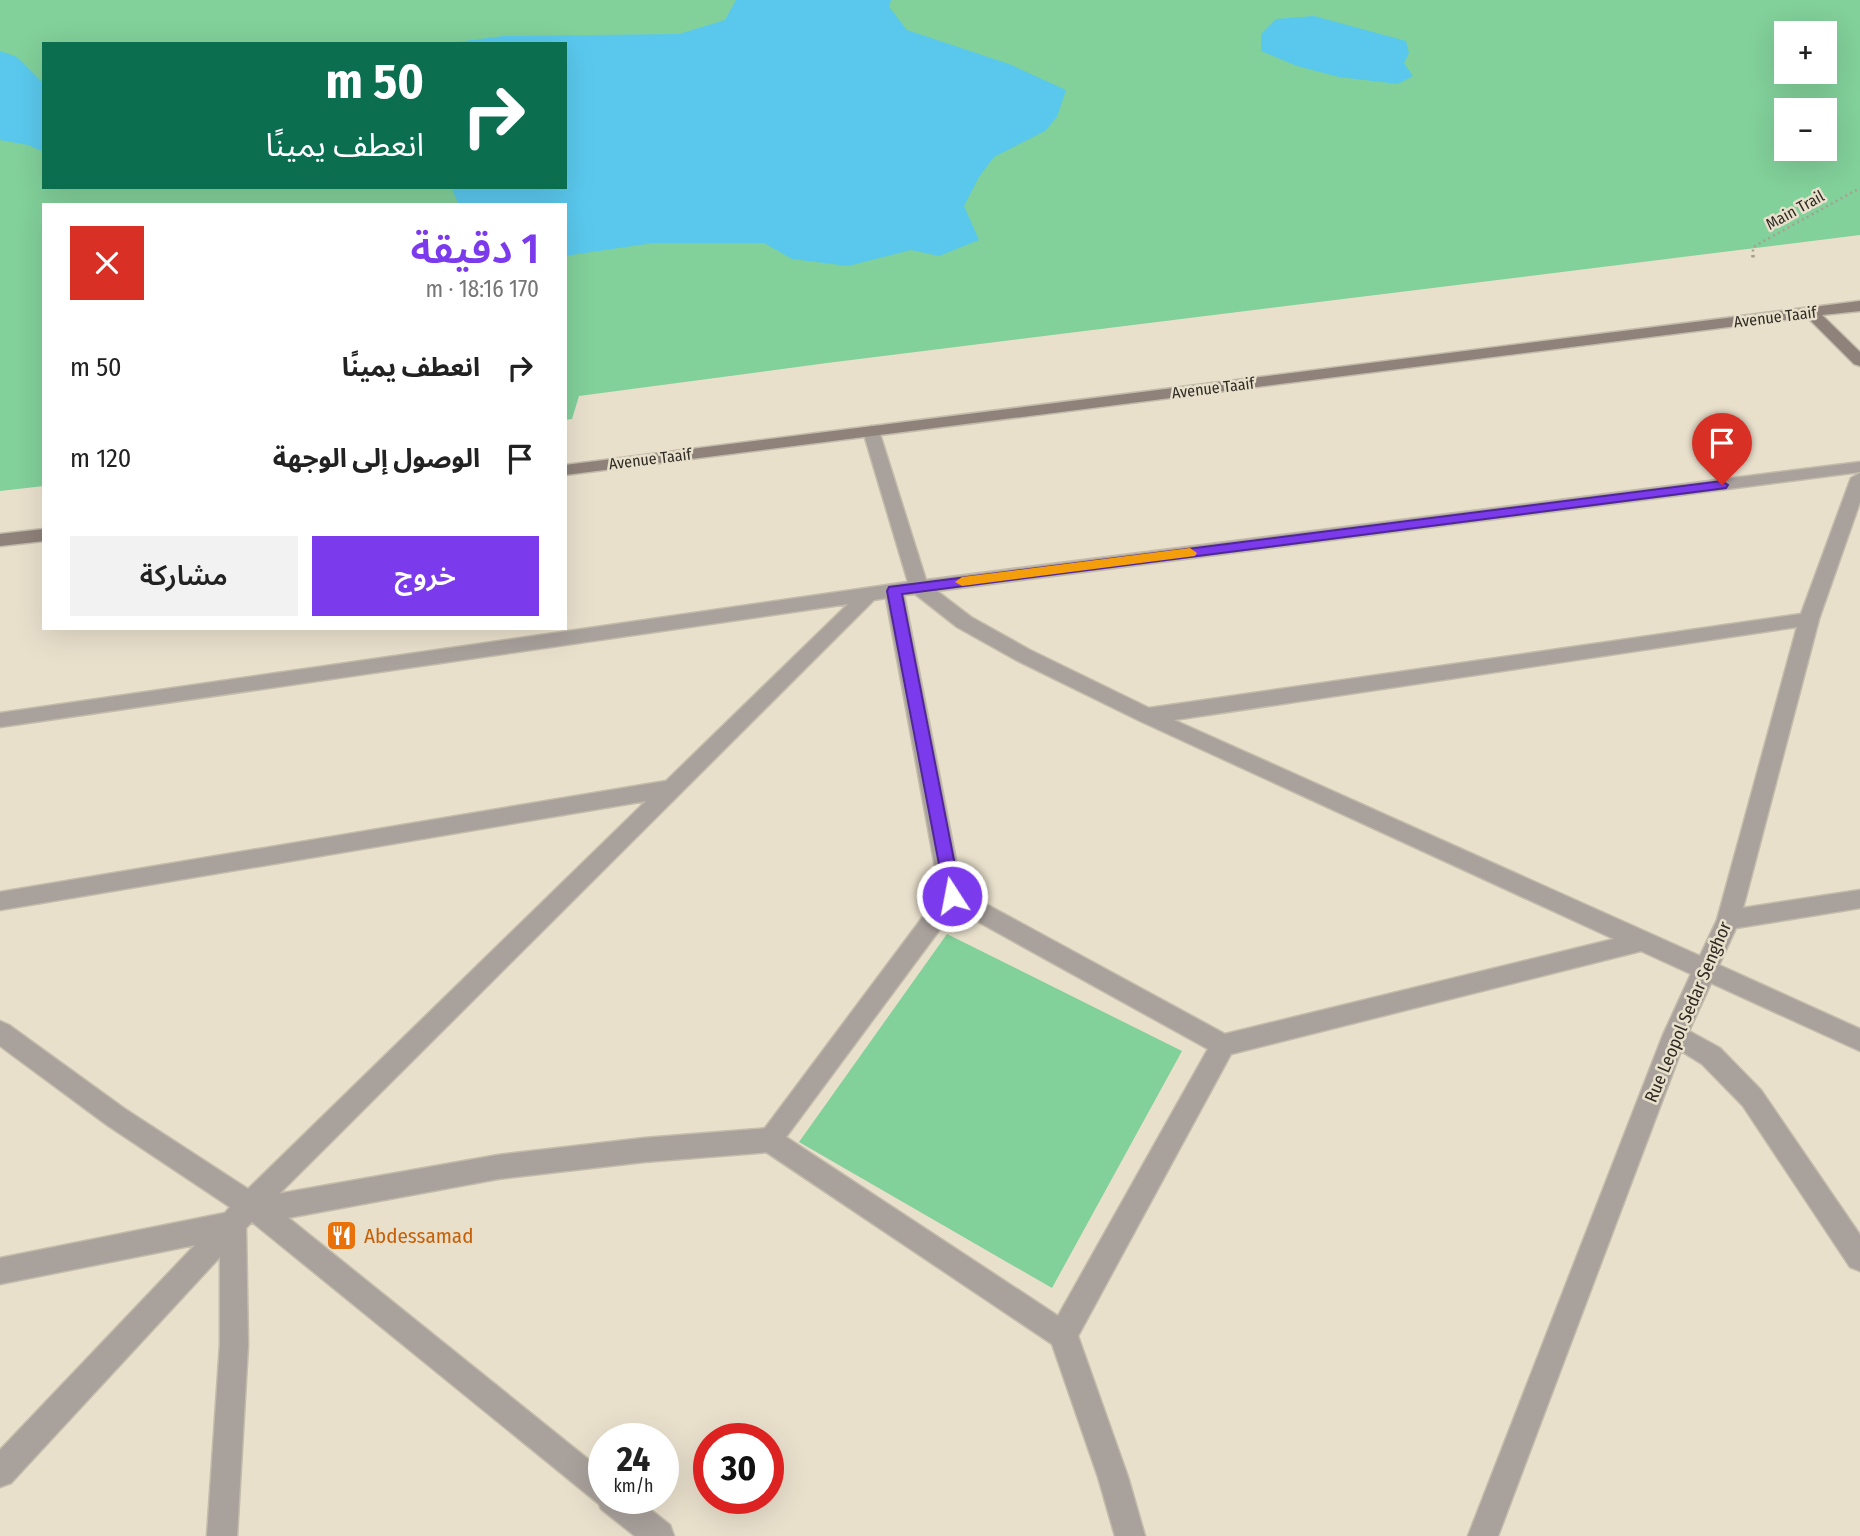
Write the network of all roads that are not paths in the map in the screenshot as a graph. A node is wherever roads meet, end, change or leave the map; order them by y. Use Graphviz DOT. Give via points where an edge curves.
graph roads {
  1 [pos="1860,306"];
  2 [pos="1810,312"];
  3 [pos="1860,361"];
  4 [pos="871,431"];
  5 [pos="1860,467"];
  6 [pos="567,470"];
  7 [pos="1860,478"];
  8 [pos="42,535"];
  9 [pos="0,540"];
  10 [pos="919,587"];
  11 [pos="894,591"];
  12 [pos="868,595"];
  13 [pos="1808,619"];
  14 [pos="1147,716"];
  15 [pos="0,720"];
  16 [pos="672,788"];
  17 [pos="952,896"];
  18 [pos="1860,899"];
  19 [pos="0,901"];
  20 [pos="1728,920"];
  21 [pos="1644,942"];
  22 [pos="1706,970"];
  23 [pos="0,1032"];
  24 [pos="1675,1035"];
  25 [pos="1860,1040"];
  26 [pos="1223,1045"];
  27 [pos="769,1140"];
  28 [pos="248,1213"];
  29 [pos="1860,1258"];
  30 [pos="0,1271"];
  31 [pos="1063,1335"];
  32 [pos="0,1472"];
  33 [pos="588,1479"];
  34 [pos="632,1514"];
  35 [pos="222,1536"];
  36 [pos="659,1536"];
  37 [pos="1130,1536"];
  38 [pos="1483,1536"];
  1 -- 2 [label="street, Avenue Taaif"];
  2 -- 3 [label="street"];
  2 -- 4 [label="street, Avenue Taaif"];
  4 -- 6 [label="street, Avenue Taaif"];
  4 -- 10 [label="street"];
  5 -- 10 [label="street"];
  7 -- 13 [label="street, Rue Leopol Sedar Senghor"];
  8 -- 9 [label="street"];
  10 -- 11 [label="street"];
  10 -- 14 [label="street" via="999,642"];
  11 -- 12 [label="street"];
  11 -- 17 [label="street"];
  12 -- 15 [label="street"];
  12 -- 16 [label="street"];
  13 -- 14 [label="street"];
  13 -- 20 [label="street, Rue Leopol Sedar Senghor"];
  14 -- 21 [label="street"];
  16 -- 19 [label="street"];
  16 -- 28 [label="street"];
  17 -- 26 [label="street"];
  17 -- 27 [label="street"];
  18 -- 20 [label="street"];
  20 -- 22 [label="street, Rue Leopol Sedar Senghor"];
  21 -- 22 [label="street"];
  21 -- 26 [label="street"];
  22 -- 24 [label="street, Rue Leopol Sedar Senghor"];
  22 -- 25 [label="street"];
  23 -- 28 [label="street"];
  24 -- 29 [label="street" via="1711,1056 1752,1098"];
  24 -- 38 [label="street, Rue Leopol Sedar Senghor"];
  26 -- 31 [label="street"];
  27 -- 28 [label="street" via="498,1167"];
  27 -- 31 [label="street"];
  28 -- 30 [label="street"];
  28 -- 32 [label="street"];
  28 -- 33 [label="street"];
  28 -- 35 [label="street"];
  31 -- 37 [label="street"];
  34 -- 36 [label="street"];
}
